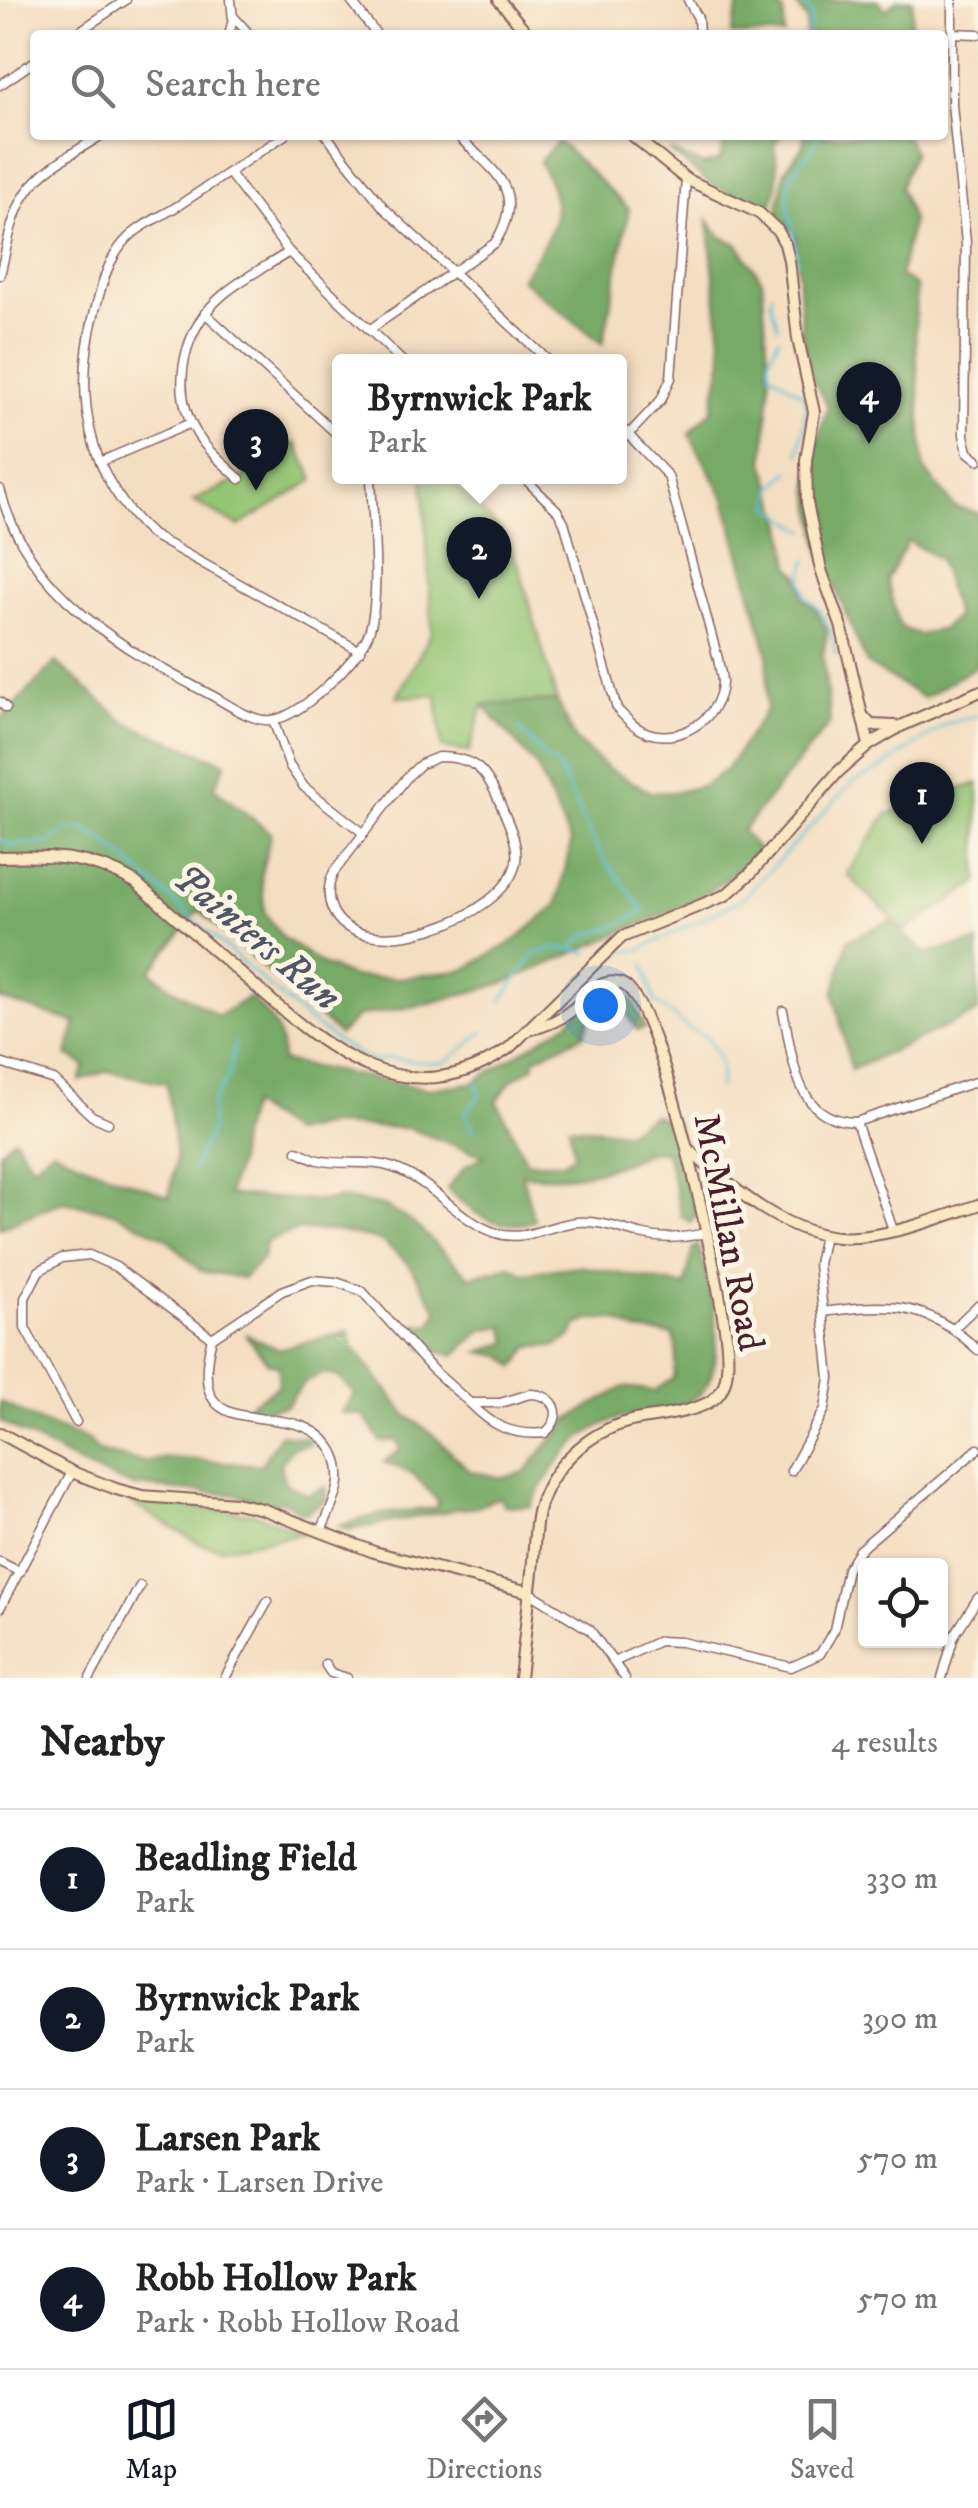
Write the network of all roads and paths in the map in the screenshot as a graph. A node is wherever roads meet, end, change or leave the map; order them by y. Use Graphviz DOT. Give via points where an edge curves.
graph roads {
  1 [pos="126,0"];
  2 [pos="231,0"];
  3 [pos="350,0"];
  4 [pos="500,0"];
  5 [pos="688,0"];
  6 [pos="952,0"];
  7 [pos="233,16"];
  8 [pos="81,30"];
  9 [pos="231,30"];
  10 [pos="246,30"];
  11 [pos="373,30"];
  12 [pos="524,30"];
  13 [pos="699,30"];
  14 [pos="952,34"];
  15 [pos="978,34"];
  16 [pos="30,64"];
  17 [pos="0,85"];
  18 [pos="95,140"];
  19 [pos="277,140"];
  20 [pos="330,140"];
  21 [pos="462,140"];
  22 [pos="638,140"];
  23 [pos="229,172"];
  24 [pos="686,179"];
  25 [pos="289,252"];
  26 [pos="453,272"];
  27 [pos="0,275"];
  28 [pos="205,313"];
  29 [pos="369,330"];
  30 [pos="394,354"];
  31 [pos="541,354"];
  32 [pos="191,422"];
  33 [pos="332,430"];
  34 [pos="629,434"];
  35 [pos="978,460"];
  36 [pos="100,462"];
  37 [pos="240,479"];
  38 [pos="371,484"];
  39 [pos="530,484"];
  40 [pos="0,493"];
  41 [pos="360,651"];
  42 [pos="978,692"];
  43 [pos="859,711"];
  44 [pos="273,720"];
  45 [pos="901,726"];
  46 [pos="869,745"];
  47 [pos="362,832"];
  48 [pos="0,857"];
  49 [pos="783,1011"];
  50 [pos="530,1029"];
  51 [pos="0,1062"];
  52 [pos="978,1080"];
  53 [pos="856,1122"];
  54 [pos="108,1123"];
  55 [pos="688,1149"];
  56 [pos="297,1151"];
  57 [pos="978,1205"];
  58 [pos="893,1230"];
  59 [pos="705,1233"];
  60 [pos="824,1235"];
  61 [pos="978,1305"];
  62 [pos="823,1312"];
  63 [pos="954,1328"];
  64 [pos="212,1338"];
  65 [pos="978,1350"];
  66 [pos="470,1403"];
  67 [pos="76,1422"];
  68 [pos="0,1433"];
  69 [pos="978,1449"];
  70 [pos="791,1471"];
  71 [pos="72,1472"];
  72 [pos="320,1532"];
  73 [pos="0,1562"];
  74 [pos="20,1572"];
  75 [pos="140,1586"];
  76 [pos="529,1592"];
  77 [pos="978,1598"];
  78 [pos="268,1601"];
  79 [pos="0,1608"];
  80 [pos="616,1662"];
  81 [pos="325,1664"];
  82 [pos="90,1678"];
  83 [pos="226,1678"];
  84 [pos="346,1678"];
  85 [pos="520,1678"];
  86 [pos="626,1678"];
  87 [pos="942,1678"];
  1 -- 8 [label="street"];
  2 -- 7 [label="street"];
  3 -- 11 [label="street"];
  4 -- 12 [label="street"];
  5 -- 13 [label="street"];
  6 -- 14 [label="street"];
  7 -- 9 [label="street"];
  7 -- 10 [label="street"];
  14 -- 15 [label="street"];
  14 -- 35 [label="street" via="952,105 966,230 964,435"];
  16 -- 17 [label="street"];
  18 -- 27 [label="street" via="27,192"];
  19 -- 23 [label="street"];
  20 -- 26 [label="street" via="384,208"];
  21 -- 26 [label="street" via="498,175 508,194 507,222 495,243"];
  22 -- 24 [label="street"];
  23 -- 25 [label="street"];
  23 -- 36 [label="street" via="126,238 106,268 84,351 84,398"];
  24 -- 34 [label="street" via="671,378 661,400"];
  24 -- 43 [label="street" via="760,213 784,244 814,412 807,504"];
  25 -- 28 [label="street"];
  25 -- 29 [label="street"];
  26 -- 29 [label="street"];
  26 -- 31 [label="street"];
  28 -- 32 [label="street" via="186,349"];
  28 -- 33 [label="street"];
  29 -- 30 [label="street"];
  32 -- 36 [label="street"];
  32 -- 37 [label="street"];
  34 -- 39 [label="street" via="668,476 718,659 717,704 688,731 650,734 618,708 564,522"];
  36 -- 41 [label="street" via="121,504 152,535"];
  38 -- 41 [label="street" via="374,610"];
  40 -- 44 [label="street" via="40,570 78,611 153,666"];
  41 -- 44 [label="street" via="309,700"];
  42 -- 45 [label="street"];
  43 -- 45 [label="street" via="871,725"];
  43 -- 46 [label="street"];
  44 -- 47 [label="street" via="304,787"];
  45 -- 46 [label="street"];
  46 -- 50 [label="street" via="726,896 622,936"];
  47 -- 47 [label="street" via="334,872 329,894 339,922 364,936 442,928 466,916 502,888 517,858 490,781 459,757 421,764"];
  48 -- 50 [label="street" via="79,858 110,867 316,1037 373,1070 457,1073 489,1062"];
  49 -- 53 [label="street" via="812,1107 838,1122"];
  50 -- 55 [label="street, McMillan Road" via="546,1026 602,985 625,985 645,1015"];
  51 -- 54 [label="street" via="54,1080"];
  52 -- 53 [label="street"];
  53 -- 58 [label="street"];
  55 -- 59 [label="street, McMillan Road"];
  55 -- 60 [label="street" via="738,1194"];
  56 -- 59 [label="street" via="319,1160 391,1166 470,1222 500,1235 576,1222 680,1239"];
  57 -- 58 [label="street"];
  58 -- 60 [label="street" via="855,1238"];
  59 -- 76 [label="street, McMillan Road" via="726,1338 726,1375 718,1396 696,1408 604,1430 577,1448 552,1477 538,1510"];
  60 -- 62 [label="street" via="818,1264"];
  61 -- 63 [label="street"];
  62 -- 63 [label="street" via="879,1305 920,1312"];
  62 -- 70 [label="street" via="830,1378 825,1409"];
  63 -- 65 [label="street"];
  64 -- 66 [label="street" via="282,1291 312,1280 336,1282 362,1291"];
  64 -- 67 [label="street" via="116,1267 88,1255 62,1258 39,1272 25,1298 25,1328"];
  64 -- 72 [label="street" via="204,1366 207,1388 224,1410 307,1427 336,1454 339,1478"];
  66 -- 66 [label="street" via="542,1394 552,1399 557,1416 545,1433 508,1432"];
  68 -- 71 [label="street"];
  69 -- 80 [label="street" via="859,1550 846,1569 834,1630 820,1654 791,1667 659,1641"];
  71 -- 72 [label="street" via="142,1496 262,1509"];
  71 -- 74 [label="street"];
  72 -- 76 [label="street"];
  73 -- 74 [label="street"];
  74 -- 79 [label="street"];
  75 -- 82 [label="street"];
  76 -- 80 [label="street" via="590,1630"];
  76 -- 85 [label="street, McMillan Road"];
  77 -- 87 [label="street" via="954,1636"];
  78 -- 83 [label="street"];
  80 -- 86 [label="street"];
  81 -- 84 [label="street"];
}
